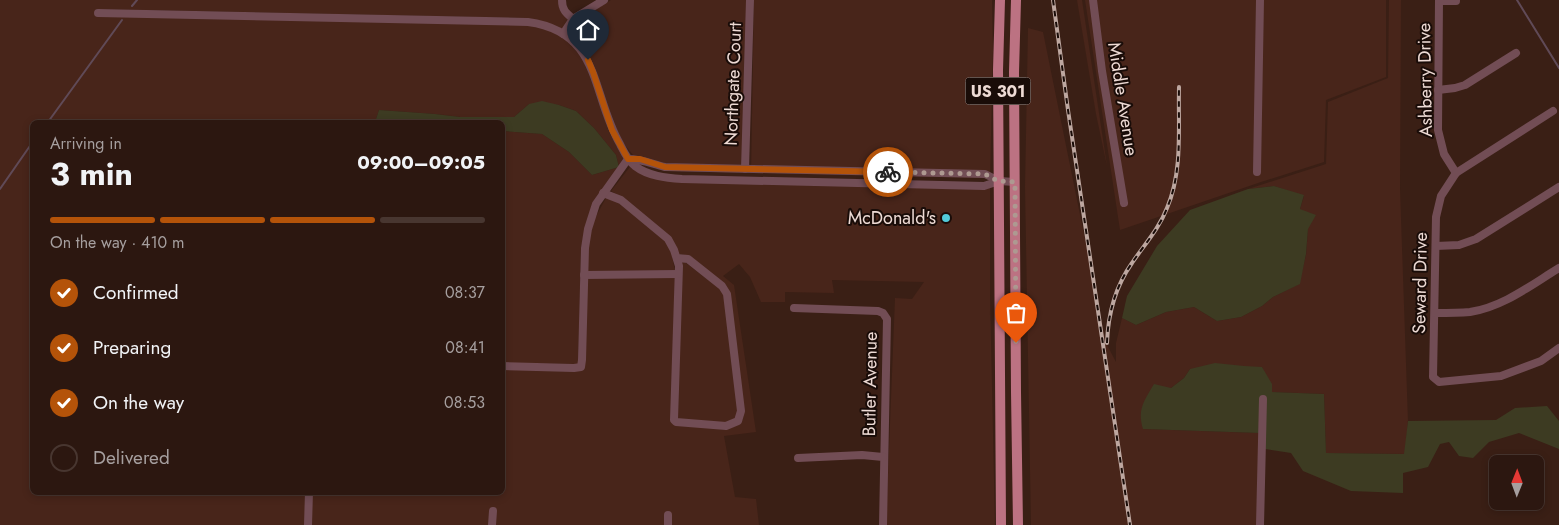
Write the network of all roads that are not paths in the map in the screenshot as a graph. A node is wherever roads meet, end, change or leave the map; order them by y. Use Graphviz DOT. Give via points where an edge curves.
graph roads {
  1 [pos="562,0"];
  2 [pos="604,0"];
  3 [pos="750,0"];
  4 [pos="1000,0"];
  5 [pos="1016,0"];
  6 [pos="1093,0"];
  7 [pos="1260,0"];
  8 [pos="1439,1"];
  9 [pos="1456,1"];
  10 [pos="98,13"];
  11 [pos="573,19"];
  12 [pos="563,34"];
  13 [pos="1516,53"];
  14 [pos="1438,90"];
  15 [pos="1552,111"];
  16 [pos="628,159"];
  17 [pos="745,169"];
  18 [pos="1257,172"];
  19 [pos="1456,173"];
  20 [pos="998,181"];
  21 [pos="1015,182"];
  22 [pos="1559,187"];
  23 [pos="603,192"];
  24 [pos="1124,204"];
  25 [pos="1436,246"];
  26 [pos="677,258"];
  27 [pos="1559,268"];
  28 [pos="678,274"];
  29 [pos="584,275"];
  30 [pos="794,308"];
  31 [pos="1435,313"];
  32 [pos="1559,348"];
  33 [pos="505,366"];
  34 [pos="1263,399"];
  35 [pos="884,457"];
  36 [pos="798,458"];
  37 [pos="309,495"];
  38 [pos="493,511"];
  39 [pos="668,515"];
  40 [pos="308,525"];
  41 [pos="492,525"];
  42 [pos="668,525"];
  43 [pos="882,525"];
  44 [pos="1001,525"];
  45 [pos="1018,525"];
  46 [pos="1260,525"];
  1 -- 11 [label="street" via="564,12"];
  2 -- 11 [label="street"];
  3 -- 17 [label="street, Northgate Court"];
  4 -- 20 [label="main road, US 301"];
  5 -- 21 [label="main road, US 301"];
  6 -- 24 [label="street, Middle Avenue"];
  7 -- 18 [label="street"];
  8 -- 9 [label="street, Ashberry Drive"];
  8 -- 14 [label="street, Ashberry Drive"];
  10 -- 12 [label="street" via="528,22 548,26"];
  11 -- 12 [label="street"];
  12 -- 16 [label="street" via="588,60 612,130"];
  13 -- 14 [label="street" via="1465,85"];
  14 -- 19 [label="street, Ashberry Drive" via="1439,138"];
  15 -- 19 [label="street, Seward Drive"];
  16 -- 17 [label="street" via="640,159 665,167"];
  16 -- 20 [label="street" via="643,171 666,178 984,186"];
  16 -- 23 [label="street"];
  17 -- 20 [label="street" via="985,174"];
  19 -- 25 [label="street, Seward Drive" via="1438,204"];
  20 -- 21 [label="street"];
  20 -- 44 [label="main road, US 301"];
  21 -- 45 [label="main road, US 301"];
  22 -- 25 [label="street" via="1476,239 1459,245"];
  23 -- 26 [label="street" via="620,200 668,240"];
  23 -- 29 [label="street" via="588,229"];
  25 -- 31 [label="street, Seward Drive"];
  26 -- 28 [label="street"];
  26 -- 28 [label="street" via="688,259 722,286 727,294 741,411 738,421 728,426 674,420"];
  27 -- 31 [label="street" via="1514,296 1486,308 1471,312"];
  28 -- 29 [label="street"];
  29 -- 33 [label="street" via="581,367"];
  30 -- 35 [label="street, Butler Avenue" via="878,311 887,319"];
  31 -- 32 [label="street, Seward Drive" via="1433,375 1437,382 1501,376 1541,361"];
  34 -- 46 [label="street"];
  35 -- 36 [label="street, Butler Avenue"];
  35 -- 43 [label="street, Butler Avenue"];
  37 -- 40 [label="street"];
  38 -- 41 [label="street"];
  39 -- 42 [label="street"];
}
